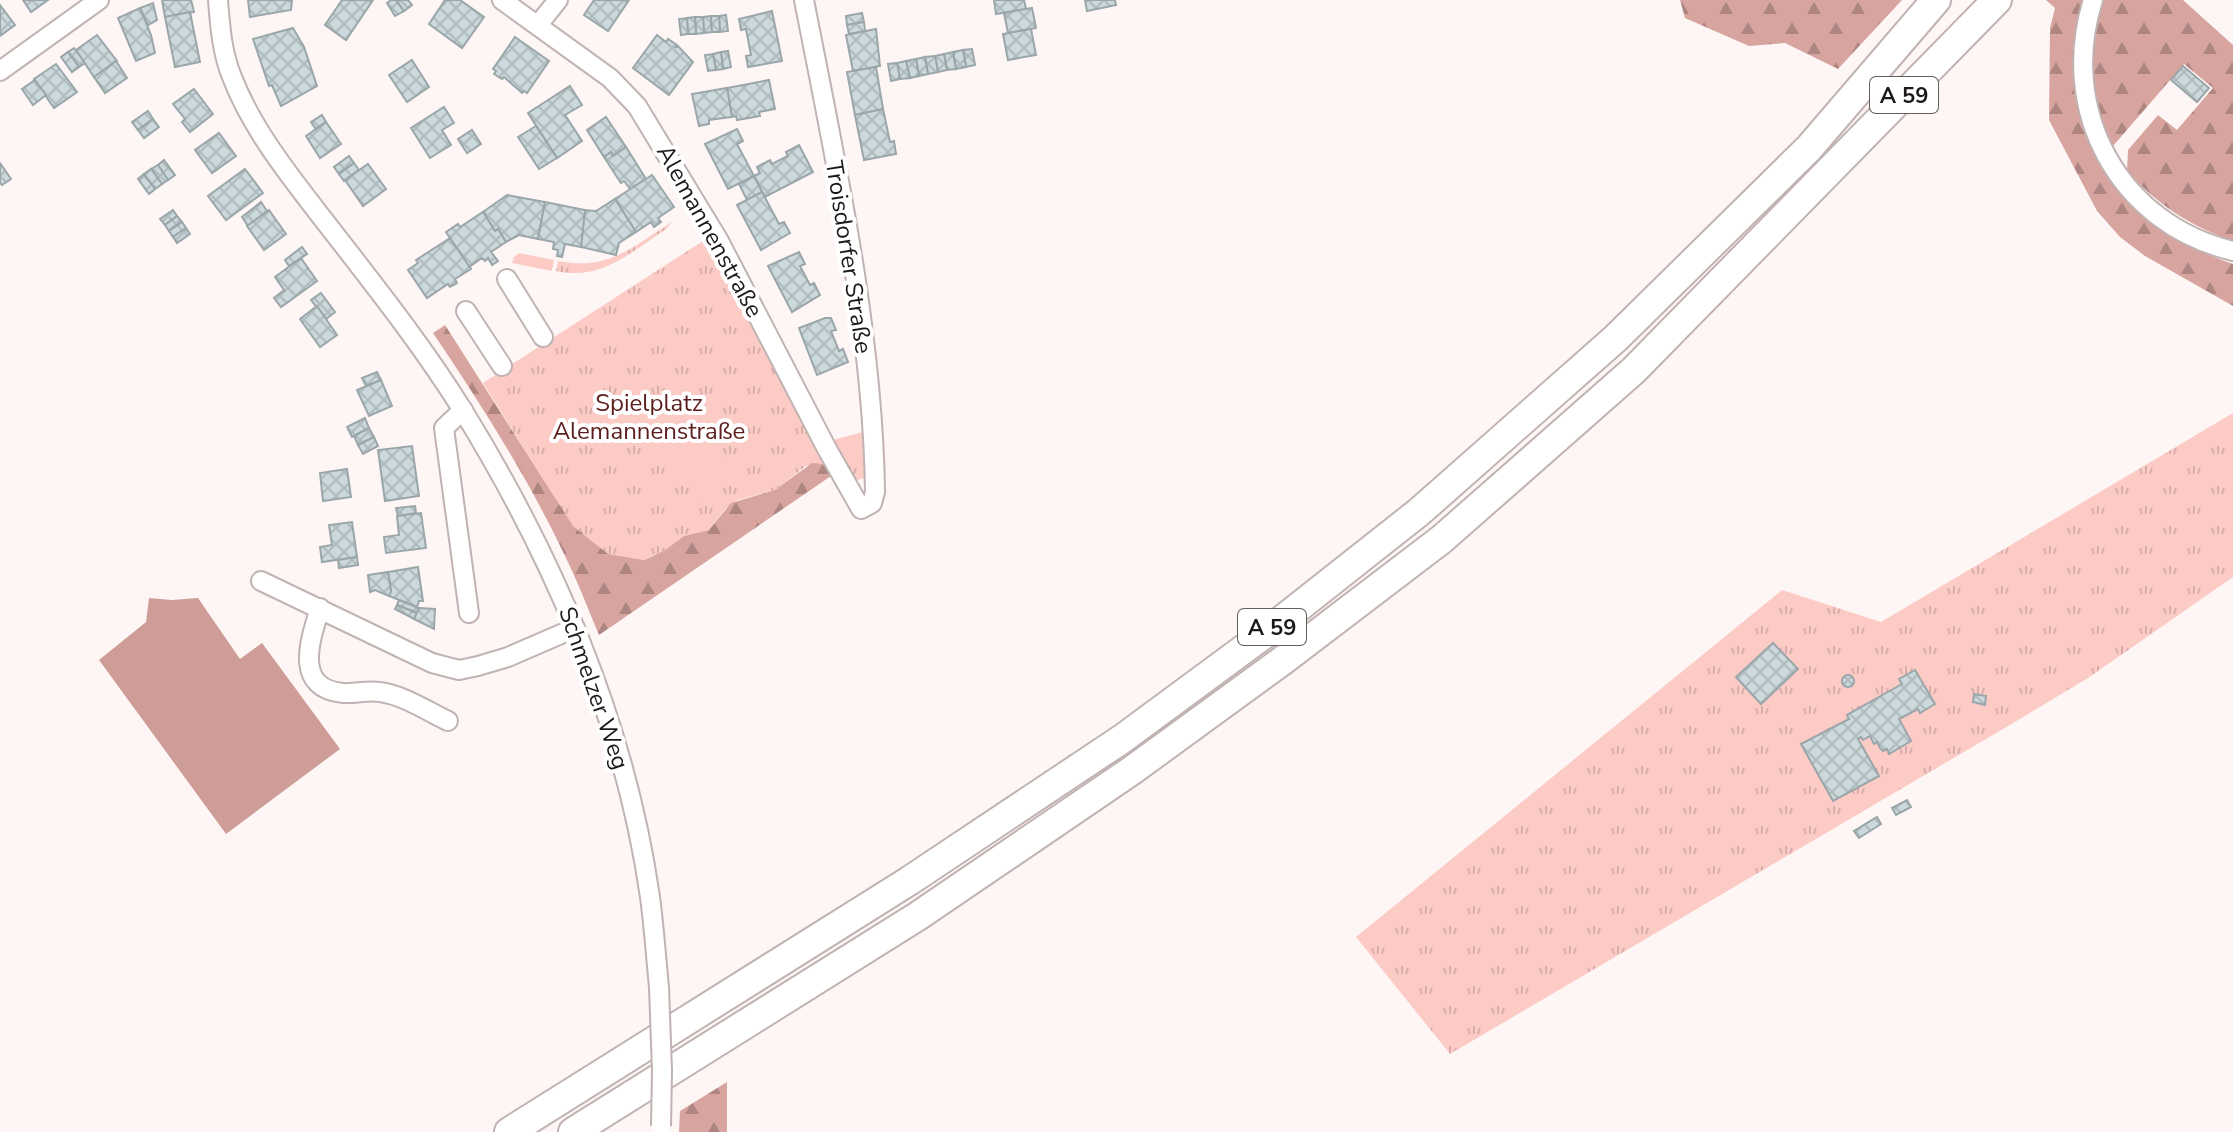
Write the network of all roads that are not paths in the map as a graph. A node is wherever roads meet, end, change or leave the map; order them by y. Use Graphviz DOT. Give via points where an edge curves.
graph roads {
  1 [pos="99,0"];
  2 [pos="218,0"];
  3 [pos="502,0"];
  4 [pos="558,0"];
  5 [pos="804,0"];
  6 [pos="1936,0"];
  7 [pos="1997,0"];
  8 [pos="2093,0"];
  9 [pos="538,25"];
  10 [pos="0,71"];
  11 [pos="2233,251"];
  12 [pos="507,279"];
  13 [pos="466,311"];
  14 [pos="543,337"];
  15 [pos="502,366"];
  16 [pos="463,410"];
  17 [pos="861,509"];
  18 [pos="261,581"];
  19 [pos="320,608"];
  20 [pos="469,613"];
  21 [pos="575,628"];
  22 [pos="448,721"];
  23 [pos="660,1129"];
  24 [pos="509,1132"];
  25 [pos="573,1132"];
  1 -- 10 [label="street"];
  2 -- 16 [label="street, Schmelzer Weg" via="227,61 253,120"];
  3 -- 9 [label="street, Alemannenstraße"];
  4 -- 9 [label="street"];
  5 -- 17 [label="street, Troisdorfer Straße" via="867,371 875,492 872,503"];
  6 -- 24 [label="highway, A 59" via="1809,148 1616,338 1419,512 1122,739 909,881"];
  7 -- 25 [label="highway, A 59" via="1634,370 1442,539 1119,779 918,916"];
  8 -- 11 [label="street" via="2083,44 2085,100 2108,162 2176,231"];
  9 -- 17 [label="street, Alemannenstraße" via="610,78 651,126 719,241"];
  12 -- 14 [label="street"];
  13 -- 15 [label="street"];
  16 -- 20 [label="street" via="444,428"];
  16 -- 21 [label="street, Schmelzer Weg" via="549,566"];
  18 -- 19 [label="street"];
  19 -- 21 [label="street" via="432,663 459,670 508,657"];
  19 -- 22 [label="street" via="307,660 320,683 343,693 382,692"];
  21 -- 23 [label="street, Schmelzer Weg, bridge" via="603,701 650,896 659,987"];
}
